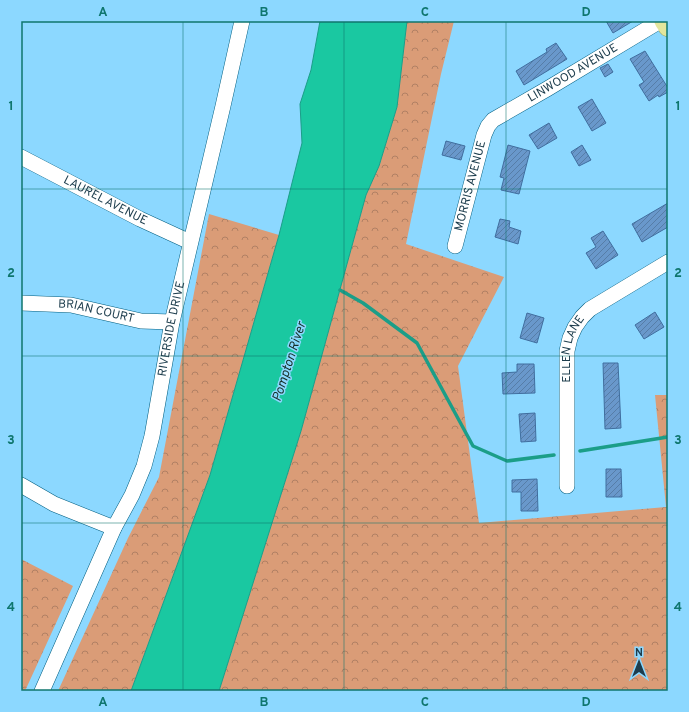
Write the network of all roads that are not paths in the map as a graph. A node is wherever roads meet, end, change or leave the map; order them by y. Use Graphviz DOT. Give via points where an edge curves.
graph roads {
  1 [pos="242,21"];
  2 [pos="660,21"];
  3 [pos="664,21"];
  4 [pos="668,27"];
  5 [pos="488,126"];
  6 [pos="21,157"];
  7 [pos="190,242"];
  8 [pos="455,246"];
  9 [pos="668,262"];
  10 [pos="21,303"];
  11 [pos="172,322"];
  12 [pos="21,485"];
  13 [pos="567,486"];
  14 [pos="114,528"];
  15 [pos="42,691"];
  1 -- 7 [label="street, RIVERSIDE DRIVE"];
  2 -- 5 [label="street, LINWOOD AVENUE" via="493,120"];
  3 -- 4 [label="main road"];
  5 -- 8 [label="street, MORRIS AVENUE"];
  6 -- 7 [label="street, LAUREL AVENUE"];
  7 -- 11 [label="street, RIVERSIDE DRIVE"];
  9 -- 13 [label="street, ELLEN LANE" via="590,309 575,327 570,338 566,360"];
  10 -- 11 [label="street, BRIAN COURT" via="71,304 141,321"];
  11 -- 14 [label="street, RIVERSIDE DRIVE" via="152,436 144,466"];
  12 -- 14 [label="street" via="54,504"];
  14 -- 15 [label="street, RIVERSIDE DRIVE"];
}
